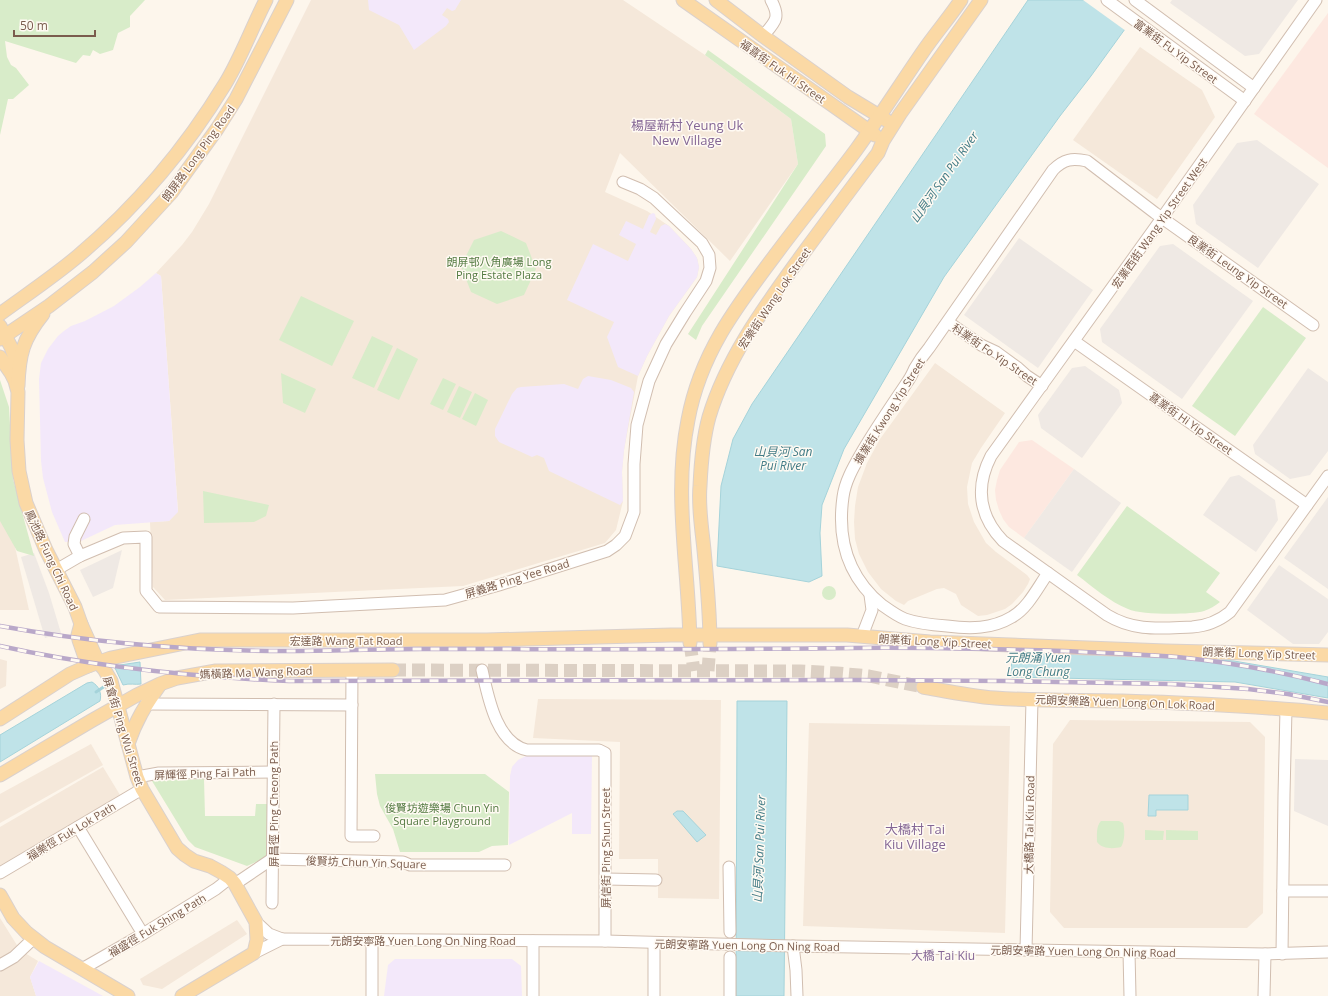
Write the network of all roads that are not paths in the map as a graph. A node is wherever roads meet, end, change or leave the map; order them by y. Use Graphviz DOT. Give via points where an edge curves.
graph roads {
  1 [pos="266,0"];
  2 [pos="287,0"];
  3 [pos="684,0"];
  4 [pos="716,0"];
  5 [pos="771,0"];
  6 [pos="961,0"];
  7 [pos="981,0"];
  8 [pos="1107,0"];
  9 [pos="1135,0"];
  10 [pos="1316,0"];
  11 [pos="763,36"];
  12 [pos="233,70"];
  13 [pos="252,70"];
  14 [pos="1254,88"];
  15 [pos="1245,101"];
  16 [pos="879,116"];
  17 [pos="894,124"];
  18 [pos="869,131"];
  19 [pos="883,141"];
  20 [pos="623,182"];
  21 [pos="1162,218"];
  22 [pos="49,306"];
  23 [pos="0,314"];
  24 [pos="948,322"];
  25 [pos="1313,325"];
  26 [pos="2,333"];
  27 [pos="1074,340"];
  28 [pos="0,357"];
  29 [pos="18,370"];
  30 [pos="1042,386"];
  31 [pos="18,392"];
  32 [pos="1328,476"];
  33 [pos="1307,505"];
  34 [pos="84,519"];
  35 [pos="80,556"];
  36 [pos="56,570"];
  37 [pos="1048,573"];
  38 [pos="870,595"];
  39 [pos="862,636"];
  40 [pos="690,639"];
  41 [pos="710,639"];
  42 [pos="1328,655"];
  43 [pos="97,666"];
  44 [pos="352,670"];
  45 [pos="393,670"];
  46 [pos="482,670"];
  47 [pos="160,684"];
  48 [pos="922,687"];
  49 [pos="1032,700"];
  50 [pos="117,701"];
  51 [pos="146,704"];
  52 [pos="274,704"];
  53 [pos="352,704"];
  54 [pos="1286,709"];
  55 [pos="1328,713"];
  56 [pos="0,719"];
  57 [pos="128,744"];
  58 [pos="273,772"];
  59 [pos="0,775"];
  60 [pos="140,783"];
  61 [pos="78,827"];
  62 [pos="374,836"];
  63 [pos="272,859"];
  64 [pos="505,866"];
  65 [pos="729,867"];
  66 [pos="0,873"];
  67 [pos="606,879"];
  68 [pos="656,880"];
  69 [pos="232,881"];
  70 [pos="1283,891"];
  71 [pos="1328,891"];
  72 [pos="0,895"];
  73 [pos="272,903"];
  74 [pos="256,922"];
  75 [pos="730,932"];
  76 [pos="143,934"];
  77 [pos="34,938"];
  78 [pos="282,939"];
  79 [pos="372,940"];
  80 [pos="533,941"];
  81 [pos="606,942"];
  82 [pos="654,944"];
  83 [pos="792,946"];
  84 [pos="1026,950"];
  85 [pos="1129,952"];
  86 [pos="1328,952"];
  87 [pos="254,953"];
  88 [pos="1264,954"];
  89 [pos="1282,954"];
  90 [pos="730,957"];
  91 [pos="0,965"];
  92 [pos="82,969"];
  93 [pos="128,996"];
  94 [pos="182,996"];
  95 [pos="372,996"];
  96 [pos="533,996"];
  97 [pos="654,996"];
  98 [pos="730,996"];
  99 [pos="797,996"];
  100 [pos="1130,996"];
  101 [pos="1264,996"];
  1 -- 12 [label="main road, 朗屏路 Long Ping Road"];
  2 -- 13 [label="main road, 朗屏路 Long Ping Road"];
  3 -- 18 [label="main road, 福喜街 Fuk Hi Street"];
  4 -- 11 [label="main road, 福喜街 Fuk Hi Street"];
  5 -- 11 [label="street" via="776,19"];
  6 -- 16 [label="main road, 宏樂街 Wang Lok Street"];
  7 -- 17 [label="main road, 宏樂街 Wang Lok Street"];
  8 -- 15 [label="street, 富業街 Fu Yip Street"];
  9 -- 14 [label="street, 富業街 Fu Yip Street"];
  10 -- 14 [label="street, 宏業西街 Wang Yip Street West"];
  11 -- 16 [label="main road, 福喜街 Fuk Hi Street"];
  12 -- 13 [label="main road"];
  12 -- 23 [label="main road, 朗屏路 Long Ping Road" via="185,142 128,209 79,255"];
  13 -- 22 [label="main road, 朗屏路 Long Ping Road" via="217,129 171,193 111,256"];
  14 -- 15 [label="street, 宏業西街 Wang Yip Street West"];
  15 -- 21 [label="street, 宏業西街 Wang Yip Street West"];
  16 -- 17 [label="main road, 福喜街 Fuk Hi Street"];
  16 -- 18 [label="main road, 宏樂街 Wang Lok Street"];
  17 -- 19 [label="main road, 宏樂街 Wang Lok Street"];
  18 -- 19 [label="main road, 福喜街 Fuk Hi Street"];
  18 -- 40 [label="main road, 宏樂街 Wang Lok Street" via="728,320 701,372 688,420 682,470 681,513"];
  19 -- 41 [label="main road, 宏樂街 Wang Lok Street" via="878,152 780,285 747,336 731,363 709,418 704,442 700,517"];
  20 -- 35 [label="street, 屏義路 Ping Yee Road" via="654,198 702,243 708,255 710,268 706,281 666,344 649,381 637,425 634,512 625,536 616,545 607,551 445,600 293,608 158,607 146,591 146,537 123,538"];
  21 -- 24 [label="street, 良業街 Leung Yip Street" via="1087,161 1068,160 1053,170"];
  21 -- 25 [label="street, 良業街 Leung Yip Street"];
  21 -- 27 [label="street, 宏業西街 Wang Yip Street West"];
  22 -- 26 [label="main road, 朗屏路 Long Ping Road"];
  22 -- 29 [label="main road" via="28,337 20,354"];
  24 -- 30 [label="street, 科業街 Fo Yip Street" via="981,345 996,352"];
  24 -- 38 [label="street, 擴業街 Kwong Yip Street" via="875,429 856,461 843,495 843,544 858,579"];
  26 -- 29 [label="main road" via="16,358"];
  27 -- 30 [label="street, 宏業西街 Wang Yip Street West"];
  27 -- 33 [label="street, 喜業街 Hi Yip Street"];
  28 -- 31 [label="main road, 鳳池路 Fung Chi Road" via="11,373"];
  29 -- 31 [label="main road"];
  30 -- 37 [label="street, 宏業西街 Wang Yip Street West" via="988,462 981,490 985,514 990,525 1003,541"];
  31 -- 36 [label="main road, 鳳池路 Fung Chi Road" via="19,471 26,503"];
  32 -- 33 [label="street"];
  33 -- 37 [label="street, 宏業西街 Wang Yip Street West" via="1230,612 1216,621 1200,626 1132,626 1107,614"];
  34 -- 35 [label="street" via="74,544"];
  35 -- 36 [label="street, 屏義路 Ping Yee Road"];
  36 -- 43 [label="main road, 鳳池路 Fung Chi Road" via="75,607"];
  37 -- 38 [label="street, 擴業街 Kwong Yip Street" via="1019,612 1001,622 978,628 958,628 904,619"];
  38 -- 39 [label="street" via="872,610"];
  39 -- 41 [label="main road, 朗業街 Long Yip Street"];
  39 -- 42 [label="main road, 朗業街 Long Yip Street" via="930,642"];
  40 -- 41 [label="main road, 宏達路 Wang Tat Road"];
  40 -- 43 [label="main road, 宏達路 Wang Tat Road" via="200,640 112,658"];
  43 -- 50 [label="main road, 屏會街 Ping Wui Street" via="111,680"];
  43 -- 56 [label="main road, 宏達路 Wang Tat Road" via="70,674"];
  44 -- 45 [label="main road, 媽橫路 Ma Wang Road"];
  44 -- 47 [label="main road, 媽橫路 Ma Wang Road" via="216,671"];
  44 -- 53 [label="street"];
  46 -- 67 [label="street, 屏信街 Ping Shun Street" via="488,700 496,720 514,744 528,750 599,750 605,753"];
  47 -- 50 [label="main road, 媽橫路 Ma Wang Road"];
  47 -- 51 [label="main road"];
  48 -- 49 [label="main road, 元朗安樂路 Yuen Long On Lok Road" via="993,698"];
  49 -- 54 [label="main road, 元朗安樂路 Yuen Long On Lok Road" via="1122,701"];
  49 -- 84 [label="street, 大橋路 Tai Kiu Road"];
  50 -- 57 [label="main road, 屏會街 Ping Wui Street"];
  50 -- 59 [label="main road, 媽橫路 Ma Wang Road"];
  51 -- 52 [label="street"];
  51 -- 57 [label="main road"];
  52 -- 53 [label="street"];
  52 -- 58 [label="street, 屏昌徑 Ping Cheong Path"];
  53 -- 62 [label="street" via="351,836"];
  54 -- 55 [label="main road, 元朗安樂路 Yuen Long On Lok Road"];
  54 -- 70 [label="street"];
  57 -- 60 [label="main road, 屏會街 Ping Wui Street"];
  58 -- 60 [label="street, 屏輝徑 Ping Fai Path" via="159,773"];
  58 -- 63 [label="street, 屏昌徑 Ping Cheong Path"];
  60 -- 61 [label="street, 福樂徑 Fuk Lok Path"];
  60 -- 69 [label="main road, 屏會街 Ping Wui Street" via="177,848 194,861 210,866"];
  61 -- 66 [label="street, 福樂徑 Fuk Lok Path"];
  61 -- 76 [label="street"];
  63 -- 64 [label="street, 俊賢坊 Chun Yin Square"];
  63 -- 69 [label="street"];
  63 -- 73 [label="street, 屏昌徑 Ping Cheong Path"];
  65 -- 75 [label="street"];
  67 -- 68 [label="street"];
  67 -- 81 [label="street, 屏信街 Ping Shun Street"];
  69 -- 74 [label="main road"];
  69 -- 76 [label="street, 福盛徑 Fuk Shing Path"];
  70 -- 71 [label="street"];
  70 -- 89 [label="street"];
  72 -- 77 [label="main road" via="13,918"];
  74 -- 78 [label="street" via="269,934"];
  74 -- 87 [label="main road" via="257,940"];
  76 -- 92 [label="street, 福盛徑 Fuk Shing Path"];
  77 -- 91 [label="street" via="14,957"];
  77 -- 92 [label="main road"];
  78 -- 79 [label="street, 元朗安寧路 Yuen Long On Ning Road"];
  78 -- 87 [label="street, 元朗安寧路 Yuen Long On Ning Road"];
  79 -- 80 [label="street, 元朗安寧路 Yuen Long On Ning Road"];
  79 -- 95 [label="street"];
  80 -- 81 [label="street, 元朗安寧路 Yuen Long On Ning Road"];
  80 -- 96 [label="street"];
  81 -- 82 [label="street, 元朗安寧路 Yuen Long On Ning Road"];
  82 -- 83 [label="street, 元朗安寧路 Yuen Long On Ning Road"];
  82 -- 97 [label="street"];
  83 -- 84 [label="street, 元朗安寧路 Yuen Long On Ning Road"];
  83 -- 99 [label="street"];
  84 -- 85 [label="street, 元朗安寧路 Yuen Long On Ning Road"];
  85 -- 88 [label="street, 元朗安寧路 Yuen Long On Ning Road"];
  85 -- 100 [label="street"];
  86 -- 89 [label="street, 元朗安寧路 Yuen Long On Ning Road"];
  87 -- 94 [label="main road, 元朗安寧路 Yuen Long On Ning Road"];
  88 -- 89 [label="street, 元朗安寧路 Yuen Long On Ning Road"];
  88 -- 101 [label="street"];
  90 -- 98 [label="street"];
  92 -- 93 [label="main road"];
}
